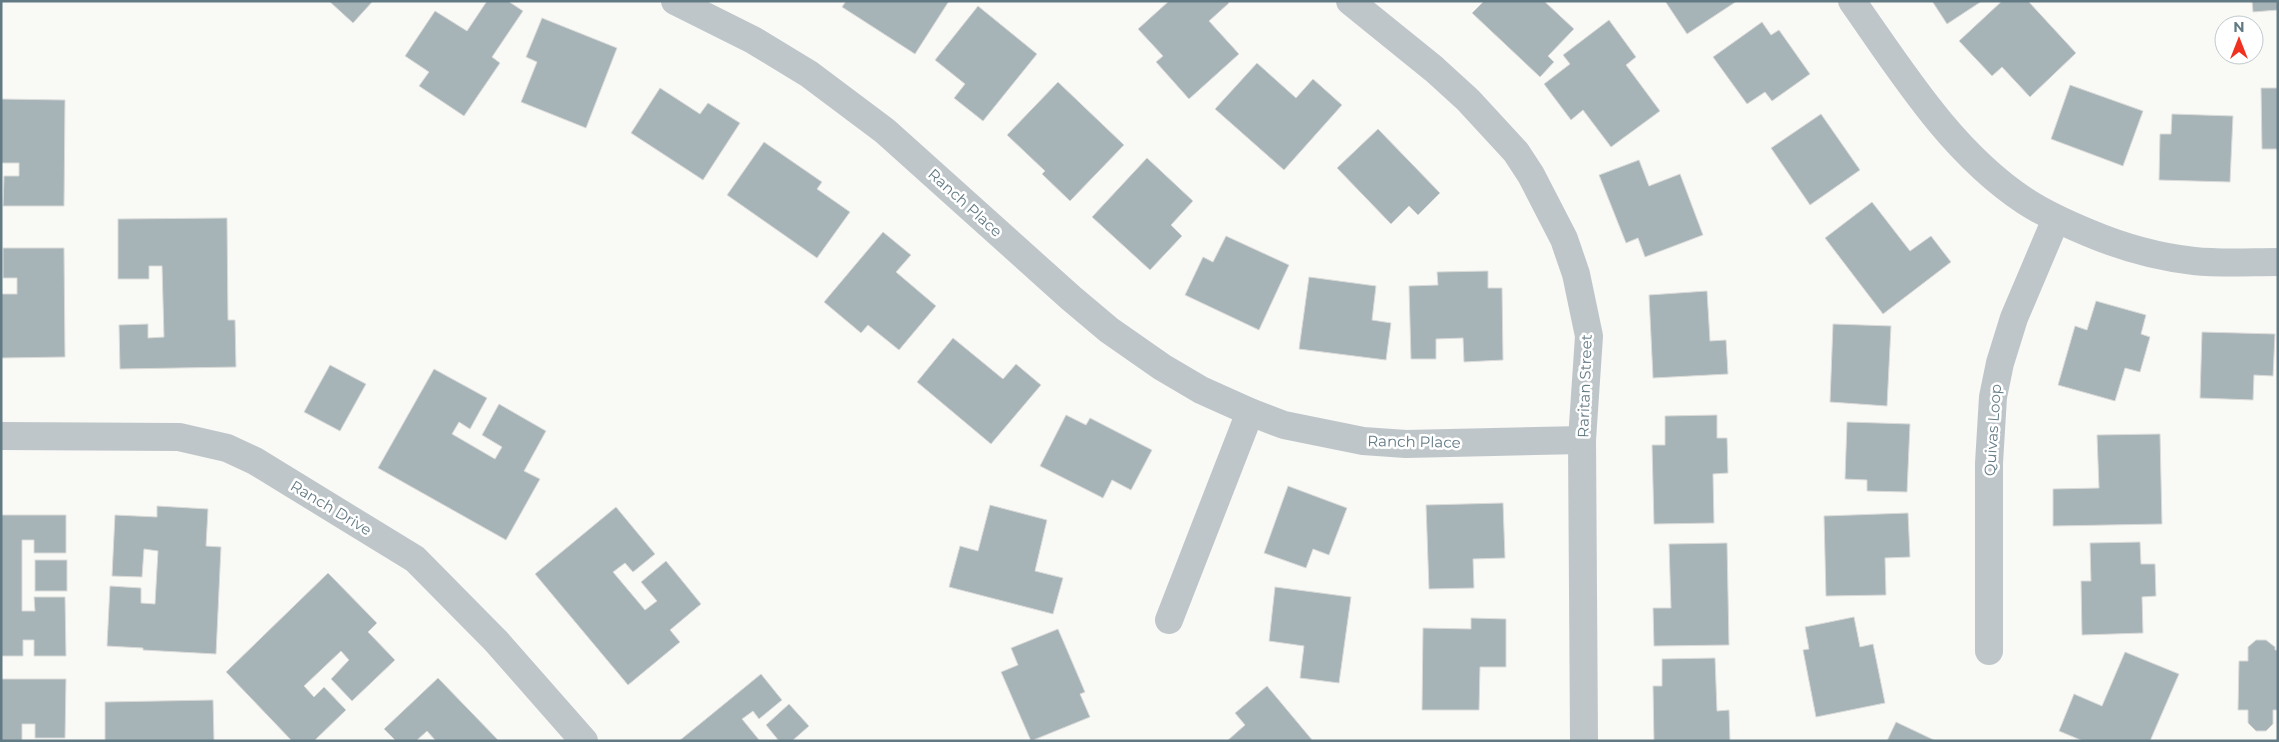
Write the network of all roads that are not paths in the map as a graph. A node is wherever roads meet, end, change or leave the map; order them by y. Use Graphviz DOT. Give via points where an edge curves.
graph roads {
  1 [pos="675,1"];
  2 [pos="1350,1"];
  3 [pos="1852,1"];
  4 [pos="2056,219"];
  5 [pos="2278,262"];
  6 [pos="1250,412"];
  7 [pos="1,436"];
  8 [pos="1582,440"];
  9 [pos="1169,620"];
  10 [pos="1989,651"];
  11 [pos="584,741"];
  12 [pos="1584,741"];
  1 -- 6 [label="street, Ranch Place" via="753,40 809,74 885,131 1109,330 1201,390"];
  2 -- 8 [label="street, Raritan Street" via="1468,100 1516,152 1532,175 1564,239 1576,274 1589,336"];
  3 -- 4 [label="street" via="1917,93 1949,132 1985,169 2024,200"];
  4 -- 5 [label="street" via="2137,251 2194,261"];
  4 -- 10 [label="street, Quivas Loop" via="2014,318 1993,397 1989,463"];
  6 -- 8 [label="street, Ranch Place" via="1284,424 1363,441 1406,444"];
  6 -- 9 [label="street"];
  7 -- 11 [label="street, Ranch Drive" via="179,436 227,448 255,461 415,559 496,641"];
  8 -- 12 [label="street, Raritan Street"];
}
